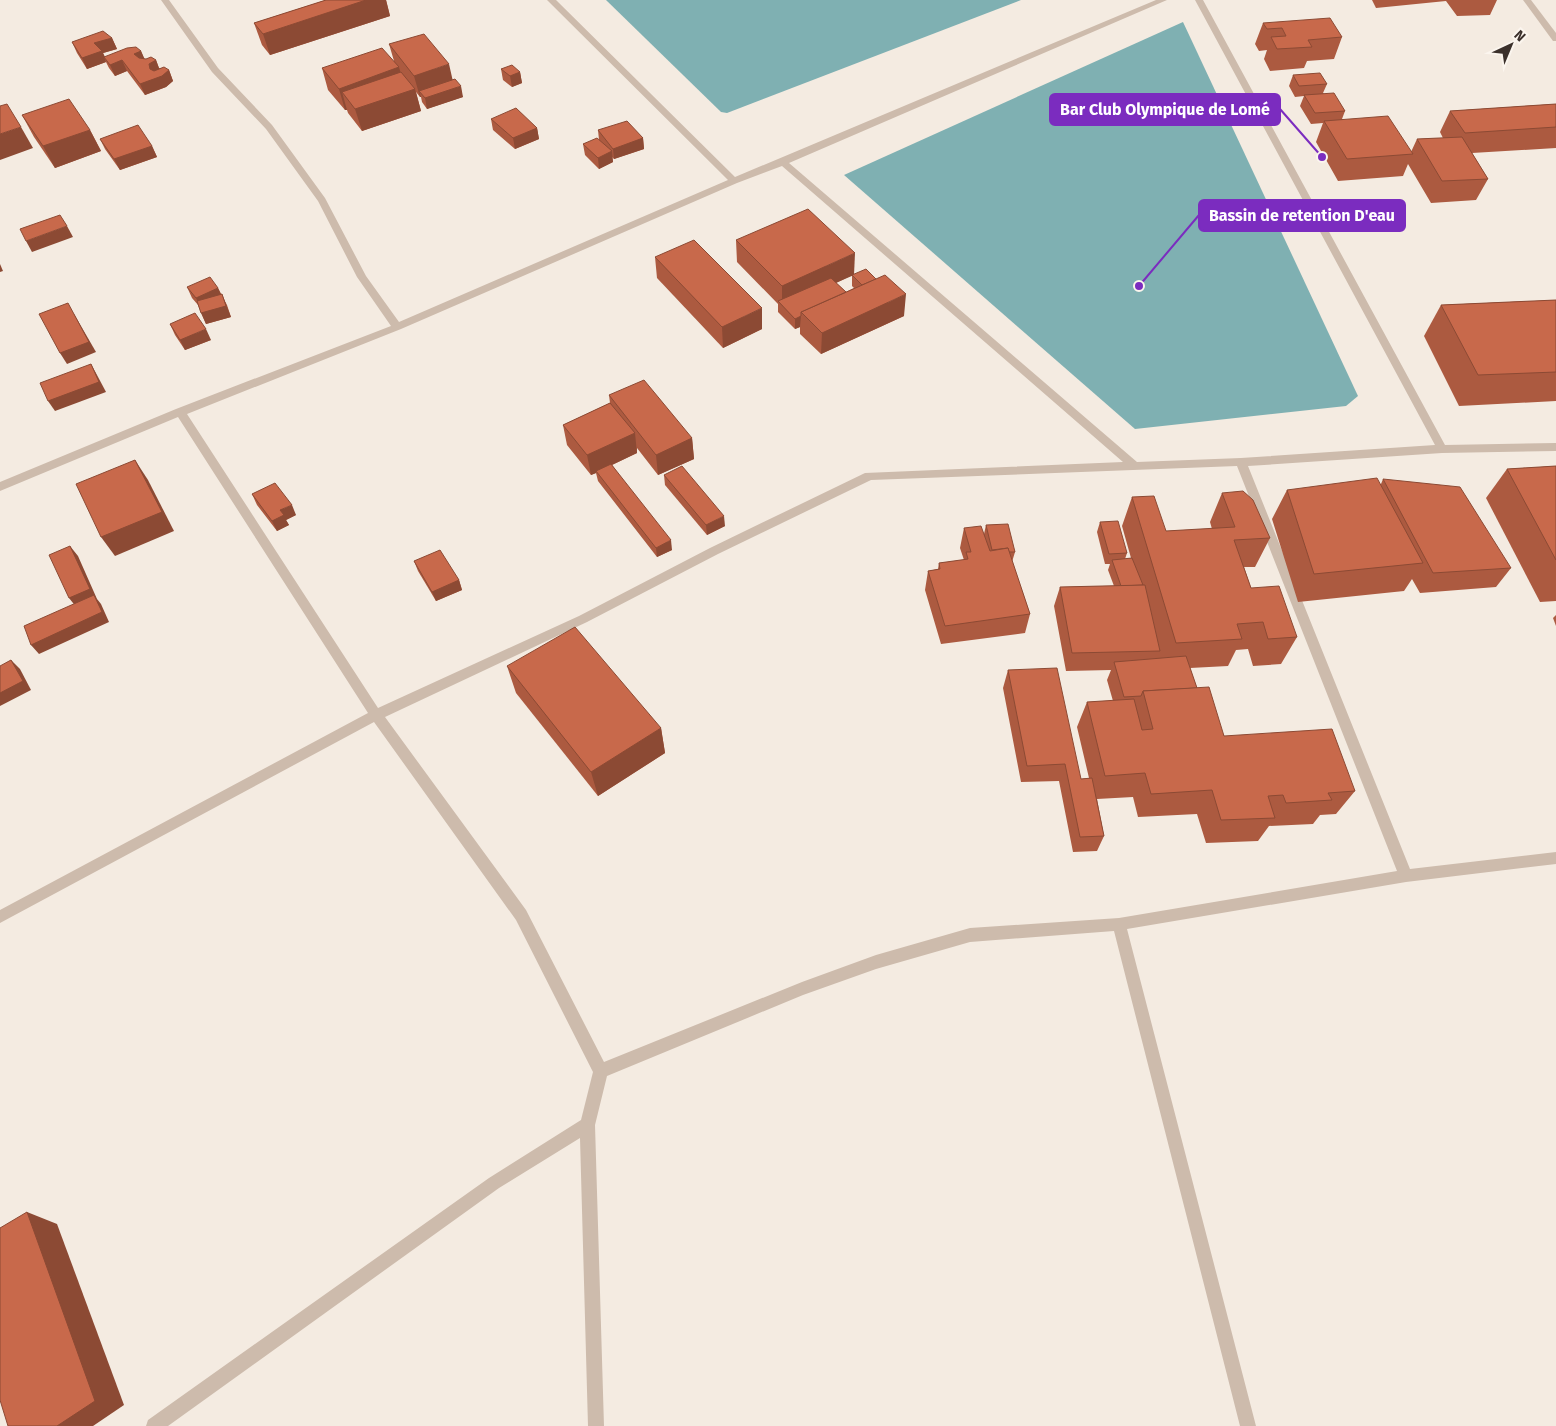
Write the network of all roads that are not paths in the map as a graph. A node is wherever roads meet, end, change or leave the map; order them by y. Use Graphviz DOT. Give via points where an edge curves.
graph roads {
  1 [pos="165,0"];
  2 [pos="551,0"];
  3 [pos="1163,0"];
  4 [pos="1199,0"];
  5 [pos="1527,0"];
  6 [pos="1556,39"];
  7 [pos="783,162"];
  8 [pos="734,181"];
  9 [pos="397,327"];
  10 [pos="180,412"];
  11 [pos="1556,447"];
  12 [pos="1442,449"];
  13 [pos="1241,462"];
  14 [pos="1136,467"];
  15 [pos="0,487"];
  16 [pos="376,716"];
  17 [pos="1556,858"];
  18 [pos="1406,876"];
  19 [pos="0,917"];
  20 [pos="1119,924"];
  21 [pos="601,1071"];
  22 [pos="587,1125"];
  23 [pos="154,1426"];
  24 [pos="596,1426"];
  25 [pos="1248,1426"];
  1 -- 9 [label="street" via="215,70 269,127 322,200 362,277"];
  2 -- 8 [label="street"];
  3 -- 7 [label="street"];
  4 -- 12 [label="street"];
  5 -- 6 [label="street"];
  7 -- 8 [label="street"];
  7 -- 14 [label="street"];
  8 -- 9 [label="street"];
  9 -- 10 [label="street"];
  10 -- 15 [label="street"];
  10 -- 16 [label="street"];
  11 -- 12 [label="street"];
  12 -- 13 [label="street"];
  13 -- 14 [label="street"];
  13 -- 18 [label="street"];
  14 -- 16 [label="street" via="869,476 582,619"];
  16 -- 19 [label="street"];
  16 -- 21 [label="street" via="521,915"];
  17 -- 18 [label="street"];
  18 -- 20 [label="street"];
  20 -- 21 [label="street" via="970,935 876,962 802,989"];
  20 -- 25 [label="street"];
  21 -- 22 [label="street"];
  22 -- 23 [label="street" via="494,1183"];
  22 -- 24 [label="street"];
}
